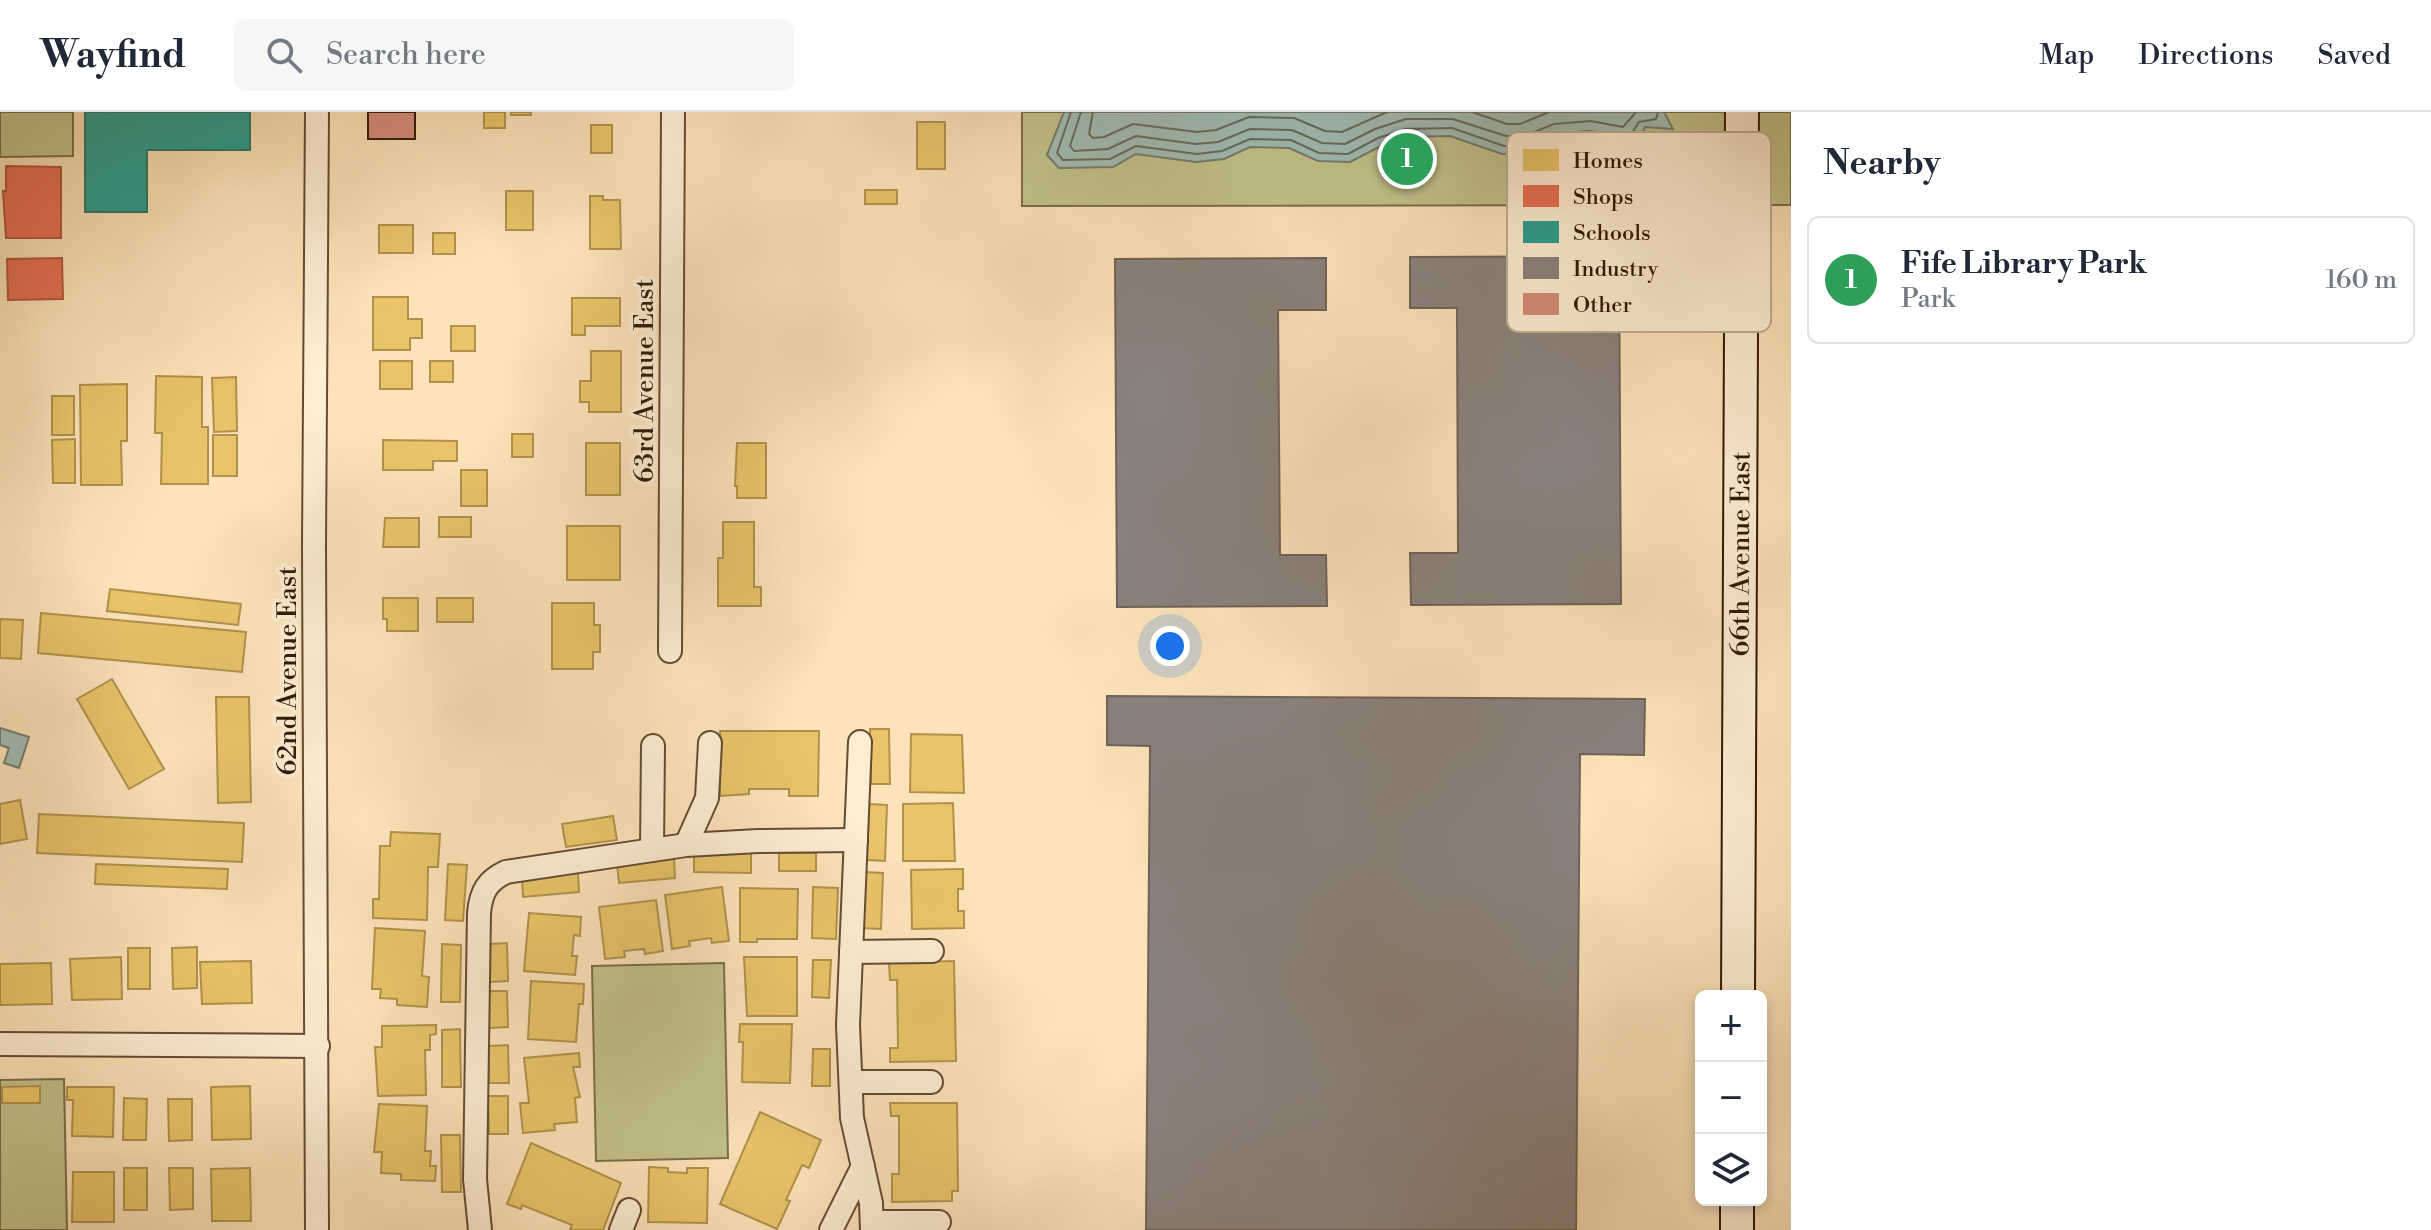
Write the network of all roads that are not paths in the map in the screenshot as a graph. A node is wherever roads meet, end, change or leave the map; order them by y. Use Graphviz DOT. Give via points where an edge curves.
graph roads {
  1 [pos="317,112"];
  2 [pos="673,112"];
  3 [pos="1742,112"];
  4 [pos="1742,132"];
  5 [pos="1741,332"];
  6 [pos="670,651"];
  7 [pos="860,742"];
  8 [pos="710,743"];
  9 [pos="653,746"];
  10 [pos="856,840"];
  11 [pos="686,845"];
  12 [pos="652,850"];
  13 [pos="932,951"];
  14 [pos="851,952"];
  15 [pos="1738,990"];
  16 [pos="0,1044"];
  17 [pos="318,1046"];
  18 [pos="851,1082"];
  19 [pos="931,1082"];
  20 [pos="863,1166"];
  21 [pos="1737,1206"];
  22 [pos="939,1222"];
  23 [pos="872,1226"];
  24 [pos="317,1230"];
  25 [pos="480,1230"];
  26 [pos="831,1230"];
  27 [pos="1737,1230"];
  1 -- 17 [label="street, 62nd Avenue East"];
  2 -- 6 [label="street, 63rd Avenue East"];
  3 -- 4 [label="street, 66th Avenue East"];
  5 -- 15 [label="street, 66th Avenue East"];
  7 -- 10 [label="street"];
  8 -- 11 [label="street" via="707,798"];
  9 -- 12 [label="street"];
  10 -- 11 [label="street"];
  10 -- 14 [label="street"];
  11 -- 12 [label="street"];
  12 -- 25 [label="street" via="506,872 483,891 475,1179"];
  13 -- 14 [label="street"];
  14 -- 18 [label="street"];
  16 -- 17 [label="street"];
  17 -- 24 [label="street, 62nd Avenue East"];
  18 -- 19 [label="street"];
  18 -- 20 [label="street" via="852,1118"];
  20 -- 23 [label="street"];
  20 -- 26 [label="street"];
  21 -- 27 [label="street"];
  22 -- 23 [label="street"];
}
